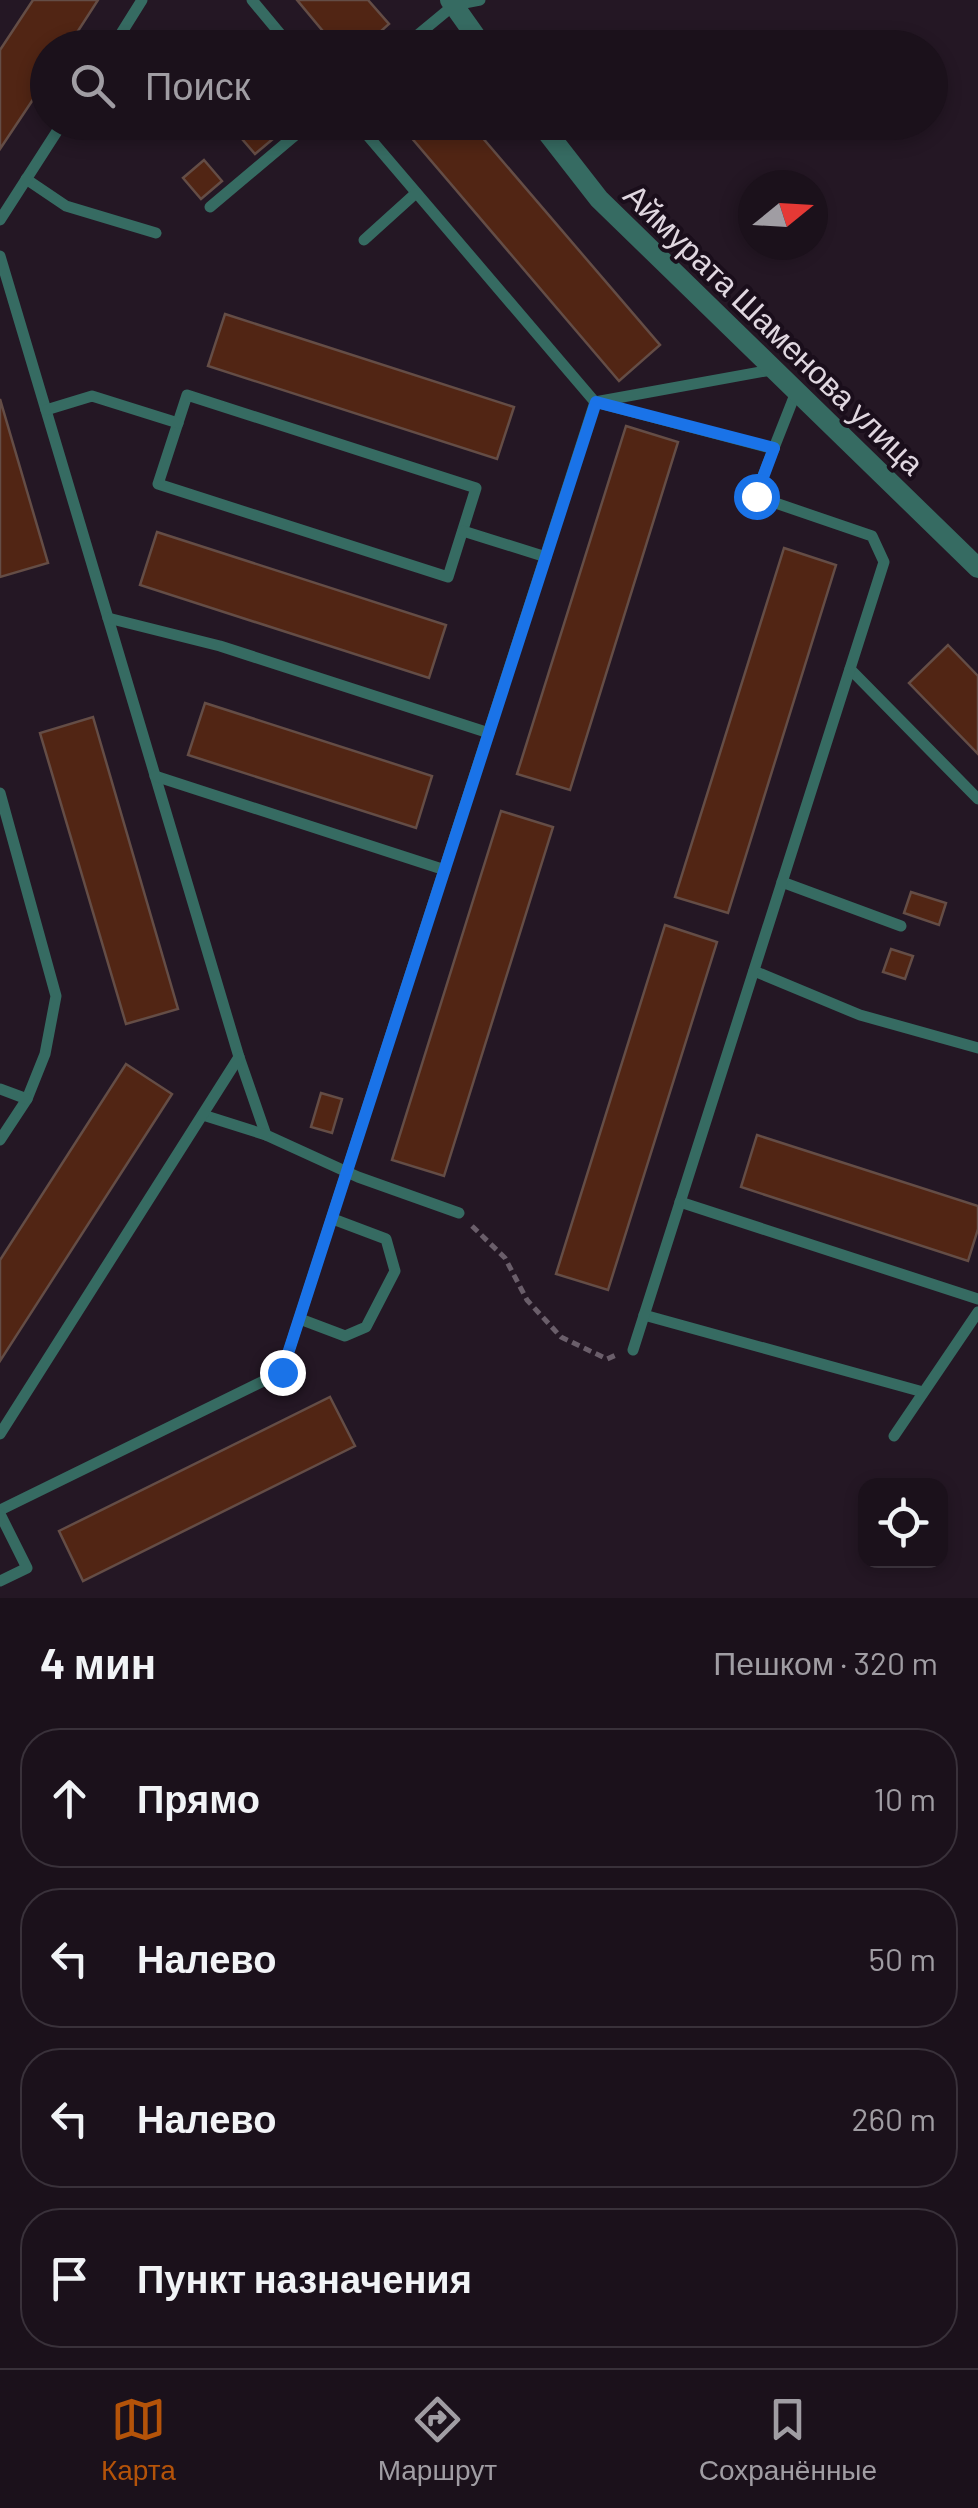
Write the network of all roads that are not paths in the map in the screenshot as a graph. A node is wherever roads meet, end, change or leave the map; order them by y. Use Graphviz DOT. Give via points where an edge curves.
graph roads {
  1 [pos="142,0"];
  2 [pos="252,0"];
  3 [pos="480,0"];
  4 [pos="452,3"];
  5 [pos="123,30"];
  6 [pos="277,30"];
  7 [pos="422,30"];
  8 [pos="471,30"];
  9 [pos="51,140"];
  10 [pos="289,140"];
  11 [pos="371,140"];
  12 [pos="552,140"];
  13 [pos="26,179"];
  14 [pos="416,193"];
  15 [pos="210,208"];
  16 [pos="0,220"];
  17 [pos="156,232"];
  18 [pos="364,240"];
  19 [pos="0,256"];
  20 [pos="772,370"];
  21 [pos="796,392"];
  22 [pos="596,402"];
  23 [pos="46,410"];
  24 [pos="178,423"];
  25 [pos="774,448"];
  26 [pos="463,530"];
  27 [pos="546,557"];
  28 [pos="978,568"];
  29 [pos="108,618"];
  30 [pos="850,670"];
  31 [pos="489,733"];
  32 [pos="155,776"];
  33 [pos="0,793"];
  34 [pos="978,799"];
  35 [pos="445,870"];
  36 [pos="782,882"];
  37 [pos="901,926"];
  38 [pos="754,971"];
  39 [pos="978,1048"];
  40 [pos="239,1058"];
  41 [pos="0,1089"];
  42 [pos="27,1100"];
  43 [pos="203,1115"];
  44 [pos="266,1135"];
  45 [pos="0,1140"];
  46 [pos="349,1170"];
  47 [pos="680,1202"];
  48 [pos="460,1213"];
  49 [pos="332,1218"];
  50 [pos="978,1299"];
  51 [pos="978,1312"];
  52 [pos="644,1315"];
  53 [pos="300,1319"];
  54 [pos="632,1350"];
  55 [pos="924,1392"];
  56 [pos="0,1434"];
  57 [pos="894,1436"];
  58 [pos="0,1512"];
  59 [pos="0,1581"];
  1 -- 5 [label="lane"];
  2 -- 6 [label="lane"];
  3 -- 4 [label="lane"];
  4 -- 7 [label="lane"];
  4 -- 8 [label="street"];
  9 -- 13 [label="lane"];
  10 -- 15 [label="lane"];
  11 -- 14 [label="lane"];
  12 -- 20 [label="street, Аймурата Шаменова улица" via="599,200"];
  13 -- 16 [label="lane"];
  13 -- 17 [label="lane" via="66,206"];
  14 -- 18 [label="lane"];
  14 -- 22 [label="lane"];
  19 -- 23 [label="lane"];
  20 -- 21 [label="street, Аймурата Шаменова улица"];
  20 -- 22 [label="lane"];
  21 -- 25 [label="lane"];
  21 -- 28 [label="street, Аймурата Шаменова улица"];
  22 -- 25 [label="lane"];
  22 -- 27 [label="lane"];
  23 -- 24 [label="lane" via="92,396"];
  23 -- 29 [label="lane"];
  24 -- 26 [label="lane" via="187,395 476,488"];
  24 -- 26 [label="lane" via="158,484 448,577"];
  25 -- 30 [label="lane" via="756,496 872,536 884,562"];
  26 -- 27 [label="lane"];
  27 -- 31 [label="lane"];
  29 -- 31 [label="lane" via="220,646"];
  29 -- 32 [label="lane"];
  30 -- 34 [label="lane"];
  30 -- 36 [label="lane"];
  31 -- 35 [label="lane"];
  32 -- 35 [label="lane"];
  32 -- 40 [label="lane"];
  33 -- 42 [label="lane" via="56,996"];
  35 -- 46 [label="lane"];
  36 -- 37 [label="lane"];
  36 -- 38 [label="lane"];
  38 -- 39 [label="lane" via="860,1014"];
  38 -- 47 [label="lane"];
  40 -- 43 [label="lane"];
  40 -- 44 [label="lane"];
  41 -- 42 [label="lane"];
  42 -- 45 [label="lane"];
  43 -- 44 [label="lane"];
  43 -- 56 [label="lane"];
  44 -- 46 [label="lane"];
  46 -- 48 [label="lane"];
  46 -- 49 [label="lane"];
  47 -- 50 [label="lane"];
  47 -- 52 [label="lane"];
  49 -- 53 [label="lane"];
  49 -- 53 [label="lane" via="386,1238 395,1271 366,1327 345,1336"];
  51 -- 55 [label="lane"];
  52 -- 54 [label="lane"];
  52 -- 55 [label="lane"];
  53 -- 58 [label="lane" via="282,1372"];
  55 -- 57 [label="lane"];
  58 -- 59 [label="lane" via="27,1568"];
}
